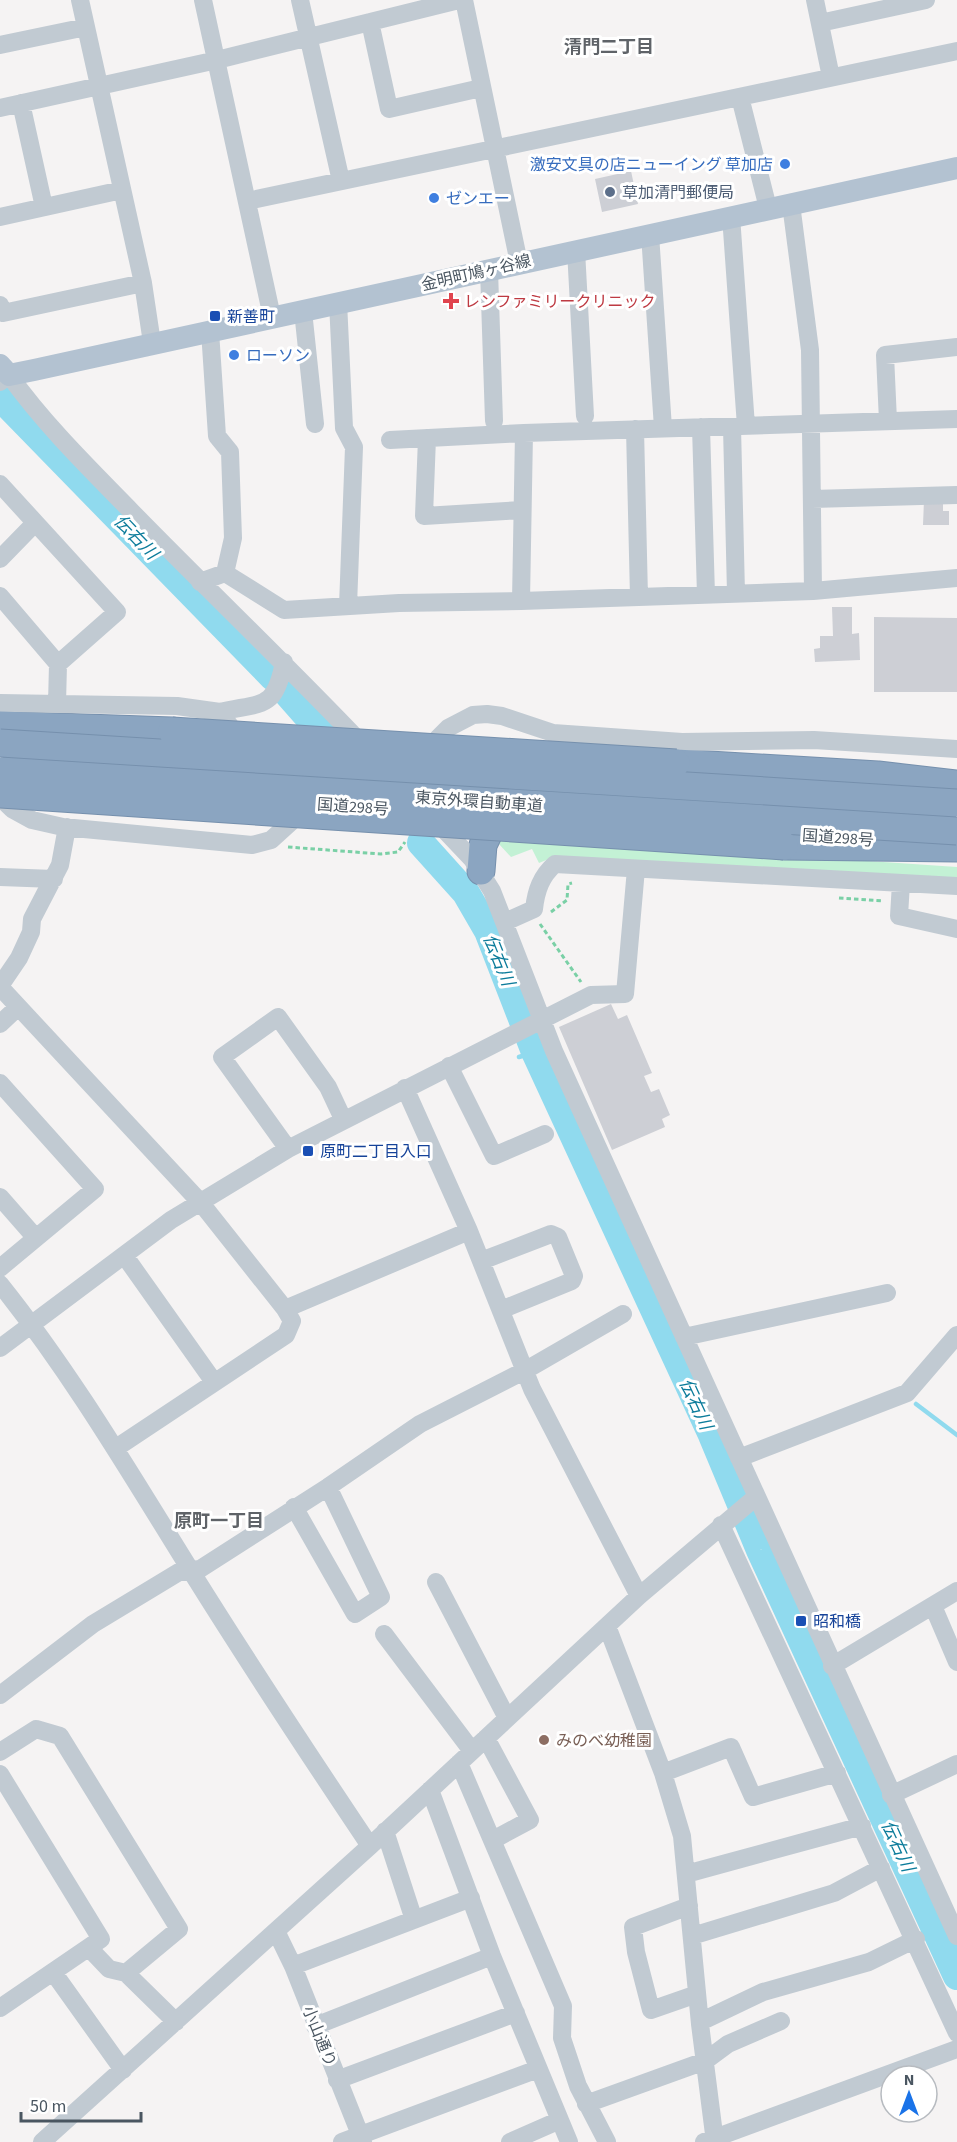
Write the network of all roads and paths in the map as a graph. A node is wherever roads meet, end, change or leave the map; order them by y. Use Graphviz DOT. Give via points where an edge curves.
graph roads {
  1 [pos="80,0"];
  2 [pos="204,0"];
  3 [pos="300,0"];
  4 [pos="459,0"];
  5 [pos="464,0"];
  6 [pos="815,0"];
  7 [pos="926,0"];
  8 [pos="370,22"];
  9 [pos="820,23"];
  10 [pos="86,27"];
  11 [pos="308,37"];
  12 [pos="0,45"];
  13 [pos="957,51"];
  14 [pos="217,60"];
  15 [pos="831,77"];
  16 [pos="99,86"];
  17 [pos="481,88"];
  18 [pos="740,97"];
  19 [pos="21,103"];
  20 [pos="0,108"];
  21 [pos="493,149"];
  22 [pos="957,168"];
  23 [pos="341,182"];
  24 [pos="122,190"];
  25 [pos="247,201"];
  26 [pos="791,204"];
  27 [pos="44,207"];
  28 [pos="768,208"];
  29 [pos="731,216"];
  30 [pos="0,218"];
  31 [pos="650,234"];
  32 [pos="576,250"];
  33 [pos="519,262"];
  34 [pos="489,270"];
  35 [pos="143,283"];
  36 [pos="338,302"];
  37 [pos="0,305"];
  38 [pos="303,311"];
  39 [pos="272,317"];
  40 [pos="210,330"];
  41 [pos="153,343"];
  42 [pos="957,347"];
  43 [pos="3,374"];
  44 [pos="585,416"];
  45 [pos="957,419"];
  46 [pos="494,421"];
  47 [pos="888,421"];
  48 [pos="810,423"];
  49 [pos="315,424"];
  50 [pos="739,426"];
  51 [pos="701,427"];
  52 [pos="663,428"];
  53 [pos="635,429"];
  54 [pos="524,433"];
  55 [pos="427,438"];
  56 [pos="390,440"];
  57 [pos="0,483"];
  58 [pos="957,495"];
  59 [pos="812,499"];
  60 [pos="522,510"];
  61 [pos="35,523"];
  62 [pos="0,559"];
  63 [pos="225,573"];
  64 [pos="957,578"];
  65 [pos="200,582"];
  66 [pos="813,591"];
  67 [pos="736,593"];
  68 [pos="706,594"];
  69 [pos="0,596"];
  70 [pos="639,597"];
  71 [pos="521,602"];
  72 [pos="348,606"];
  73 [pos="285,662"];
  74 [pos="58,664"];
  75 [pos="0,703"];
  76 [pos="57,704"];
  77 [pos="220,712"];
  78 [pos="0,725"];
  79 [pos="0,730"];
  80 [pos="0,743"];
  81 [pos="245,746"];
  82 [pos="957,749"];
  83 [pos="372,754"];
  84 [pos="431,758"];
  85 [pos="0,771"];
  86 [pos="0,782"];
  87 [pos="957,784"];
  88 [pos="957,791"];
  89 [pos="0,796"];
  90 [pos="312,803"];
  91 [pos="957,803"];
  92 [pos="425,810"];
  93 [pos="497,814"];
  94 [pos="66,827"];
  95 [pos="957,831"];
  96 [pos="272,840"];
  97 [pos="957,846"];
  98 [pos="636,869"];
  99 [pos="481,871"];
  100 [pos="0,876"];
  101 [pos="54,879"];
  102 [pos="578,882"];
  103 [pos="901,883"];
  104 [pos="957,886"];
  105 [pos="834,898"];
  106 [pos="893,902"];
  107 [pos="542,911"];
  108 [pos="505,922"];
  109 [pos="957,929"];
  110 [pos="0,986"];
  111 [pos="591,995"];
  112 [pos="18,1007"];
  113 [pos="537,1023"];
  114 [pos="0,1024"];
  115 [pos="450,1066"];
  116 [pos="0,1083"];
  117 [pos="405,1088"];
  118 [pos="343,1119"];
  119 [pos="545,1134"];
  120 [pos="288,1149"];
  121 [pos="0,1197"];
  122 [pos="201,1203"];
  123 [pos="469,1231"];
  124 [pos="35,1237"];
  125 [pos="124,1255"];
  126 [pos="481,1262"];
  127 [pos="0,1268"];
  128 [pos="0,1284"];
  129 [pos="887,1293"];
  130 [pos="285,1309"];
  131 [pos="501,1311"];
  132 [pos="623,1314"];
  133 [pos="32,1323"];
  134 [pos="957,1335"];
  135 [pos="684,1337"];
  136 [pos="0,1348"];
  137 [pos="526,1370"];
  138 [pos="214,1382"];
  139 [pos="116,1448"];
  140 [pos="739,1458"];
  141 [pos="328,1487"];
  142 [pos="754,1499"];
  143 [pos="294,1507"];
  144 [pos="724,1522"];
  145 [pos="191,1570"];
  146 [pos="436,1582"];
  147 [pos="957,1591"];
  148 [pos="639,1596"];
  149 [pos="933,1606"];
  150 [pos="607,1626"];
  151 [pos="384,1634"];
  152 [pos="957,1662"];
  153 [pos="832,1666"];
  154 [pos="0,1695"];
  155 [pos="507,1718"];
  156 [pos="486,1738"];
  157 [pos="0,1752"];
  158 [pos="466,1757"];
  159 [pos="957,1764"];
  160 [pos="663,1773"];
  161 [pos="837,1773"];
  162 [pos="0,1774"];
  163 [pos="430,1790"];
  164 [pos="891,1795"];
  165 [pos="862,1827"];
  166 [pos="386,1831"];
  167 [pos="493,1840"];
  168 [pos="370,1846"];
  169 [pos="881,1868"];
  170 [pos="686,1875"];
  171 [pos="471,1899"];
  172 [pos="689,1906"];
  173 [pos="414,1920"];
  174 [pos="276,1931"];
  175 [pos="692,1936"];
  176 [pos="957,1936"];
  177 [pos="916,1939"];
  178 [pos="89,1948"];
  179 [pos="492,1956"];
  180 [pos="292,1966"];
  181 [pos="54,1972"];
  182 [pos="126,1973"];
  183 [pos="697,1994"];
  184 [pos="0,2008"];
  185 [pos="516,2013"];
  186 [pos="781,2021"];
  187 [pos="176,2022"];
  188 [pos="700,2022"];
  189 [pos="315,2026"];
  190 [pos="957,2033"];
  191 [pos="957,2049"];
  192 [pos="705,2061"];
  193 [pos="538,2069"];
  194 [pos="123,2070"];
  195 [pos="337,2080"];
  196 [pos="586,2104"];
  197 [pos="560,2120"];
  198 [pos="361,2138"];
  199 [pos="602,2141"];
  200 [pos="711,2141"];
  201 [pos="42,2142"];
  202 [pos="342,2142"];
  203 [pos="510,2142"];
  204 [pos="569,2142"];
  1 -- 10 [label="street"];
  2 -- 14 [label="street"];
  3 -- 11 [label="street"];
  4 -- 8 [label="street"];
  5 -- 17 [label="street"];
  6 -- 9 [label="street"];
  7 -- 9 [label="street"];
  8 -- 11 [label="street"];
  8 -- 17 [label="street" via="389,110"];
  9 -- 15 [label="street"];
  10 -- 12 [label="street"];
  10 -- 16 [label="street"];
  11 -- 14 [label="street"];
  11 -- 23 [label="street"];
  13 -- 15 [label="street"];
  14 -- 16 [label="street"];
  14 -- 25 [label="street"];
  15 -- 18 [label="street"];
  16 -- 19 [label="street"];
  16 -- 24 [label="street"];
  17 -- 21 [label="street"];
  18 -- 21 [label="street"];
  18 -- 28 [label="street"];
  19 -- 20 [label="street"];
  19 -- 27 [label="street"];
  21 -- 23 [label="street"];
  21 -- 33 [label="street"];
  22 -- 26 [label="main road, 金明町鳩ヶ谷線"];
  23 -- 25 [label="street"];
  24 -- 27 [label="street"];
  24 -- 35 [label="street"];
  25 -- 39 [label="street"];
  26 -- 28 [label="main road, 金明町鳩ヶ谷線"];
  26 -- 48 [label="street" via="810,350"];
  27 -- 30 [label="street"];
  28 -- 29 [label="main road, 金明町鳩ヶ谷線"];
  29 -- 31 [label="main road, 金明町鳩ヶ谷線"];
  29 -- 50 [label="street"];
  31 -- 32 [label="main road, 金明町鳩ヶ谷線"];
  31 -- 52 [label="street"];
  32 -- 33 [label="main road, 金明町鳩ヶ谷線"];
  32 -- 44 [label="street"];
  33 -- 34 [label="main road, 金明町鳩ヶ谷線"];
  34 -- 36 [label="main road, 金明町鳩ヶ谷線"];
  34 -- 46 [label="street"];
  35 -- 37 [label="street" via="3,313"];
  35 -- 41 [label="street"];
  36 -- 38 [label="main road, 金明町鳩ヶ谷線"];
  36 -- 72 [label="street" via="344,428 354,447"];
  38 -- 39 [label="main road, 金明町鳩ヶ谷線"];
  38 -- 49 [label="street"];
  39 -- 40 [label="main road, 金明町鳩ヶ谷線"];
  40 -- 41 [label="main road, 金明町鳩ヶ谷線"];
  40 -- 63 [label="street" via="217,436 230,452 233,538"];
  41 -- 43 [label="main road, 金明町鳩ヶ谷線"];
  42 -- 47 [label="street" via="885,355"];
  43 -- 65 [label="street" via="44,422"];
  45 -- 47 [label="street"];
  47 -- 48 [label="street"];
  48 -- 50 [label="street"];
  48 -- 59 [label="street"];
  50 -- 51 [label="street"];
  50 -- 67 [label="street"];
  51 -- 52 [label="street"];
  51 -- 68 [label="street"];
  52 -- 53 [label="street"];
  53 -- 54 [label="street"];
  53 -- 70 [label="street"];
  54 -- 55 [label="street"];
  54 -- 60 [label="street"];
  55 -- 56 [label="street"];
  55 -- 60 [label="street" via="424,516"];
  57 -- 61 [label="street"];
  58 -- 59 [label="street"];
  59 -- 66 [label="street"];
  60 -- 71 [label="street"];
  61 -- 62 [label="street"];
  61 -- 74 [label="street" via="117,612"];
  63 -- 65 [label="street"];
  63 -- 72 [label="street" via="284,610"];
  64 -- 66 [label="street"];
  65 -- 73 [label="street"];
  66 -- 67 [label="street"];
  67 -- 68 [label="street"];
  68 -- 70 [label="street"];
  69 -- 74 [label="street"];
  70 -- 71 [label="street"];
  71 -- 72 [label="street"];
  73 -- 77 [label="street" via="279,688 267,701"];
  73 -- 83 [label="street"];
  74 -- 76 [label="street"];
  75 -- 76 [label="street"];
  76 -- 77 [label="street" via="177,706"];
  77 -- 81 [label="street"];
  78 -- 87 [label="highway, bridge" via="172,730 878,774"];
  79 -- 81 [label="highway"];
  80 -- 91 [label="highway, 東京外環自動車道, bridge"];
  81 -- 83 [label="highway"];
  82 -- 84 [label="street" via="814,740 682,742 554,733 488,714 472,715 448,728 438,738"];
  83 -- 84 [label="highway"];
  83 -- 92 [label="street"];
  84 -- 88 [label="highway"];
  85 -- 95 [label="highway, 東京外環自動車道, bridge"];
  86 -- 90 [label="highway, 国道298号"];
  89 -- 94 [label="street" via="12,809 32,820"];
  89 -- 97 [label="highway, bridge" via="784,846"];
  90 -- 92 [label="highway, 国道298号"];
  90 -- 96 [label="street"];
  92 -- 93 [label="highway, 国道298号"];
  92 -- 96 [label="path" via="398,852 281,847"];
  92 -- 99 [label="street"];
  93 -- 97 [label="highway, 国道298号"];
  93 -- 99 [label="highway" via="483,845"];
  94 -- 96 [label="street" via="252,845"];
  94 -- 101 [label="street"];
  98 -- 103 [label="street"];
  98 -- 107 [label="street" via="555,864 545,873 536,896"];
  98 -- 111 [label="street" via="625,994"];
  99 -- 108 [label="street"];
  100 -- 101 [label="street"];
  101 -- 110 [label="street" via="32,919 31,932 19,958"];
  102 -- 107 [label="path" via="568,884 567,900"];
  103 -- 104 [label="street"];
  103 -- 109 [label="street" via="899,916"];
  105 -- 106 [label="path"];
  107 -- 108 [label="street"];
  107 -- 111 [label="path" via="544,932"];
  108 -- 113 [label="street"];
  110 -- 112 [label="street"];
  111 -- 113 [label="street"];
  112 -- 114 [label="street"];
  112 -- 122 [label="street"];
  113 -- 115 [label="street"];
  113 -- 135 [label="street"];
  115 -- 117 [label="street"];
  115 -- 119 [label="street" via="494,1156"];
  116 -- 124 [label="street" via="94,1189"];
  117 -- 118 [label="street"];
  117 -- 123 [label="street"];
  118 -- 120 [label="street"];
  118 -- 120 [label="street" via="328,1087 278,1017 222,1057"];
  120 -- 122 [label="street"];
  121 -- 124 [label="street"];
  122 -- 125 [label="street"];
  122 -- 130 [label="street"];
  123 -- 126 [label="street"];
  123 -- 130 [label="street"];
  124 -- 127 [label="street"];
  125 -- 133 [label="street"];
  125 -- 138 [label="street"];
  126 -- 131 [label="street"];
  126 -- 131 [label="street" via="551,1234 558,1237 574,1276 572,1281"];
  128 -- 133 [label="street"];
  129 -- 135 [label="street"];
  130 -- 138 [label="street" via="292,1321 286,1335"];
  131 -- 137 [label="street"];
  132 -- 137 [label="street"];
  133 -- 136 [label="street"];
  133 -- 139 [label="street"];
  134 -- 140 [label="street" via="907,1393"];
  135 -- 140 [label="street"];
  137 -- 141 [label="street" via="420,1424"];
  137 -- 148 [label="street" via="532,1389"];
  138 -- 139 [label="street"];
  139 -- 145 [label="street"];
  140 -- 142 [label="street"];
  141 -- 143 [label="street"];
  141 -- 143 [label="street" via="381,1597 355,1614"];
  142 -- 144 [label="street"];
  142 -- 153 [label="street"];
  143 -- 145 [label="street" via="200,1569"];
  144 -- 148 [label="street"];
  144 -- 161 [label="street"];
  145 -- 154 [label="street" via="179,1572 93,1624"];
  145 -- 168 [label="street"];
  146 -- 155 [label="street"];
  147 -- 149 [label="street"];
  148 -- 150 [label="street"];
  149 -- 152 [label="street"];
  149 -- 153 [label="street"];
  150 -- 155 [label="street"];
  150 -- 160 [label="street"];
  151 -- 158 [label="street"];
  153 -- 164 [label="street"];
  155 -- 156 [label="street"];
  156 -- 158 [label="street"];
  156 -- 167 [label="street" via="530,1820"];
  157 -- 182 [label="street" via="36,1729 60,1736 179,1929"];
  158 -- 163 [label="street"];
  158 -- 167 [label="street"];
  159 -- 164 [label="street"];
  160 -- 161 [label="street" via="731,1747 753,1797"];
  160 -- 170 [label="street" via="682,1836"];
  161 -- 165 [label="street"];
  162 -- 178 [label="street" via="101,1939"];
  163 -- 166 [label="street"];
  163 -- 171 [label="street"];
  164 -- 176 [label="street"];
  165 -- 169 [label="street"];
  165 -- 170 [label="street"];
  166 -- 168 [label="street"];
  166 -- 173 [label="street"];
  167 -- 196 [label="street" via="563,2006 562,2038"];
  168 -- 174 [label="street"];
  169 -- 175 [label="street" via="834,1893"];
  169 -- 177 [label="street"];
  170 -- 172 [label="street"];
  171 -- 173 [label="street"];
  171 -- 179 [label="street"];
  172 -- 175 [label="street"];
  172 -- 183 [label="street" via="633,1927 651,2010"];
  173 -- 180 [label="street"];
  174 -- 180 [label="street, 小山通り"];
  174 -- 187 [label="street"];
  175 -- 183 [label="street"];
  177 -- 188 [label="street" via="869,1962 763,1992"];
  177 -- 190 [label="street"];
  178 -- 181 [label="street"];
  178 -- 182 [label="street" via="109,1969"];
  179 -- 185 [label="street"];
  179 -- 189 [label="street"];
  180 -- 189 [label="street, 小山通り"];
  181 -- 184 [label="street"];
  181 -- 194 [label="street"];
  182 -- 187 [label="street"];
  183 -- 188 [label="street"];
  185 -- 193 [label="street"];
  185 -- 195 [label="street"];
  186 -- 192 [label="street" via="728,2044"];
  187 -- 194 [label="street"];
  188 -- 192 [label="street"];
  189 -- 195 [label="street, 小山通り"];
  191 -- 200 [label="street"];
  192 -- 196 [label="street"];
  192 -- 200 [label="street"];
  193 -- 197 [label="street"];
  193 -- 198 [label="street"];
  194 -- 201 [label="street"];
  195 -- 198 [label="street, 小山通り"];
  196 -- 199 [label="street"];
  197 -- 203 [label="street"];
  197 -- 204 [label="street"];
  198 -- 202 [label="street"];
}
